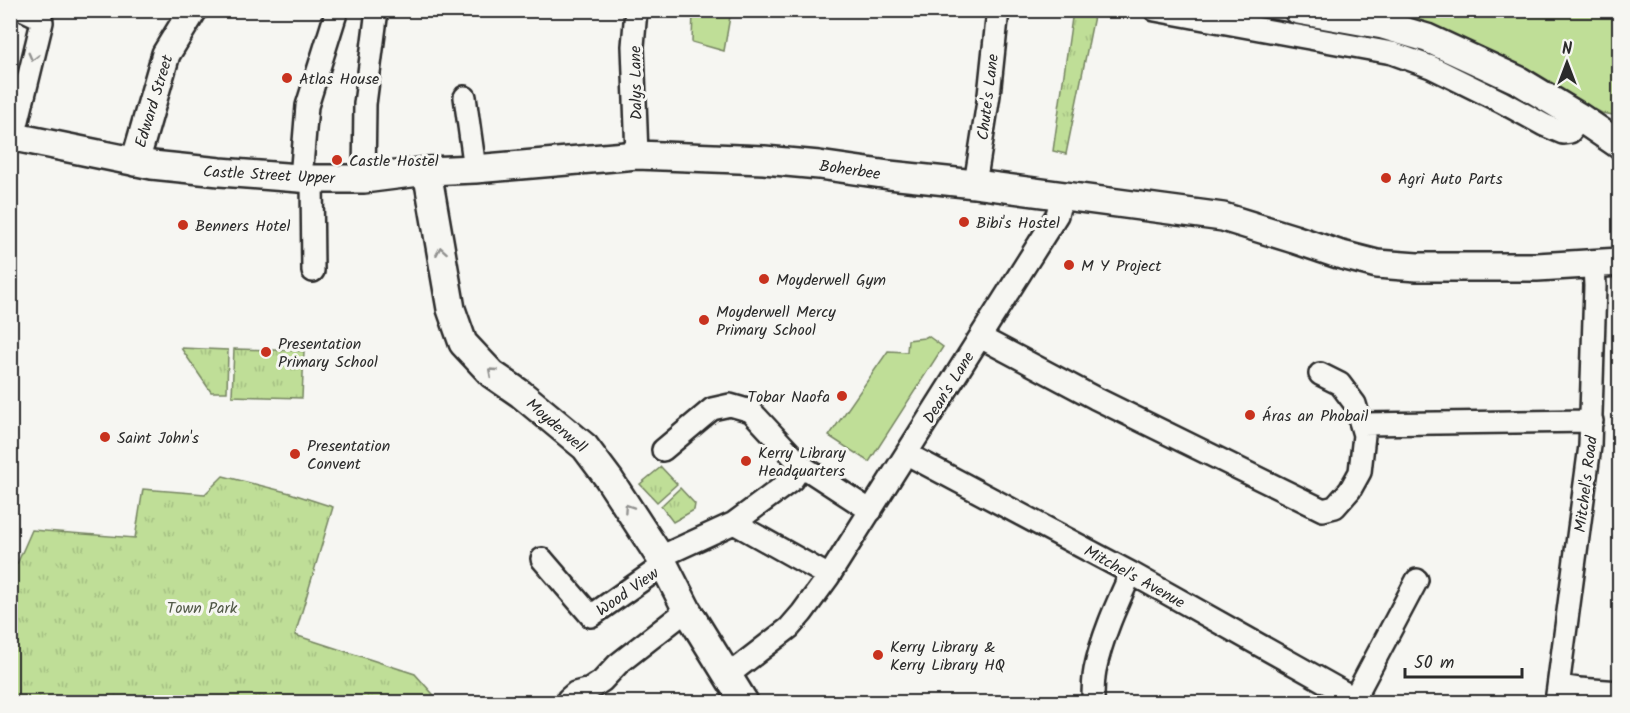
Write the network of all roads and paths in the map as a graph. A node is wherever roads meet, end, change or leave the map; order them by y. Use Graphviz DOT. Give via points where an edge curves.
graph roads {
  1 [pos="24,10"];
  2 [pos="193,10"];
  3 [pos="337,10"];
  4 [pos="377,10"];
  5 [pos="636,10"];
  6 [pos="998,10"];
  7 [pos="1155,10"];
  8 [pos="1298,10"];
  9 [pos="465,97"];
  10 [pos="1579,117"];
  11 [pos="12,136"];
  12 [pos="1620,145"];
  13 [pos="637,155"];
  14 [pos="135,162"];
  15 [pos="475,169"];
  16 [pos="427,171"];
  17 [pos="307,178"];
  18 [pos="364,178"];
  19 [pos="975,184"];
  20 [pos="1062,196"];
  21 [pos="1611,262"];
  22 [pos="313,271"];
  23 [pos="980,337"];
  24 [pos="1320,374"];
  25 [pos="1592,421"];
  26 [pos="1362,424"];
  27 [pos="663,450"];
  28 [pos="907,454"];
  29 [pos="802,466"];
  30 [pos="871,511"];
  31 [pos="734,523"];
  32 [pos="542,560"];
  33 [pos="663,560"];
  34 [pos="1131,573"];
  35 [pos="829,576"];
  36 [pos="1417,580"];
  37 [pos="687,610"];
  38 [pos="729,677"];
  39 [pos="1620,692"];
  40 [pos="1558,694"];
  41 [pos="568,699"];
  42 [pos="1358,701"];
  43 [pos="744,702"];
  44 [pos="1093,702"];
  1 -- 11 [label="street, one-way" via="42,22"];
  2 -- 14 [label="main road, Edward Street" via="166,54"];
  3 -- 17 [label="street" via="307,106"];
  4 -- 18 [label="street" via="364,104"];
  5 -- 13 [label="street, Dalys Lane" via="633,46"];
  6 -- 19 [label="street, Chute's Lane"];
  7 -- 10 [label="street" via="1392,53 1431,67 1563,133 1570,132"];
  8 -- 10 [label="main road" via="1427,38 1518,81"];
  9 -- 15 [label="street"];
  10 -- 12 [label="main road"];
  11 -- 14 [label="main road, Castle Street Upper"];
  13 -- 15 [label="main road, Boherbee"];
  13 -- 19 [label="main road, Boherbee" via="764,160"];
  14 -- 17 [label="main road, Castle Street Upper"];
  15 -- 16 [label="main road, Castle Street Upper"];
  16 -- 18 [label="main road, Castle Street Upper"];
  33 -- 16 [label="main road, Moyderwell, one-way" via="585,447 492,374 463,343 452,309"];
  17 -- 18 [label="main road, Castle Street Upper"];
  17 -- 22 [label="street"];
  19 -- 20 [label="main road, Boherbee"];
  20 -- 21 [label="main road, Boherbee" via="1224,218 1377,264 1537,267"];
  20 -- 23 [label="street, Dean's Lane" via="1057,215"];
  21 -- 25 [label="street, Mitchel's Road" via="1595,286"];
  23 -- 26 [label="street" via="1323,510 1335,507 1360,472"];
  23 -- 28 [label="street, Dean's Lane"];
  24 -- 26 [label="street" via="1340,384 1355,404"];
  25 -- 26 [label="street"];
  25 -- 40 [label="street, Mitchel's Road"];
  27 -- 29 [label="street" via="712,410 730,405 751,411"];
  28 -- 30 [label="street, Dean's Lane"];
  28 -- 34 [label="street, Mitchel's Avenue"];
  29 -- 30 [label="street"];
  29 -- 31 [label="street" via="792,480"];
  30 -- 35 [label="street, Dean's Lane"];
  31 -- 33 [label="street"];
  31 -- 35 [label="street"];
  32 -- 33 [label="street, Wood View" via="591,616"];
  33 -- 37 [label="main road, Moyderwell"];
  34 -- 42 [label="street, Mitchel's Avenue"];
  34 -- 44 [label="street" via="1099,656"];
  35 -- 38 [label="street, Dean's Lane" via="789,628"];
  36 -- 42 [label="street"];
  37 -- 38 [label="main road, Moyderwell"];
  37 -- 41 [label="street" via="618,663 602,681"];
  38 -- 43 [label="main road, Moyderwell"];
  39 -- 40 [label="street" via="1580,689"];
}
